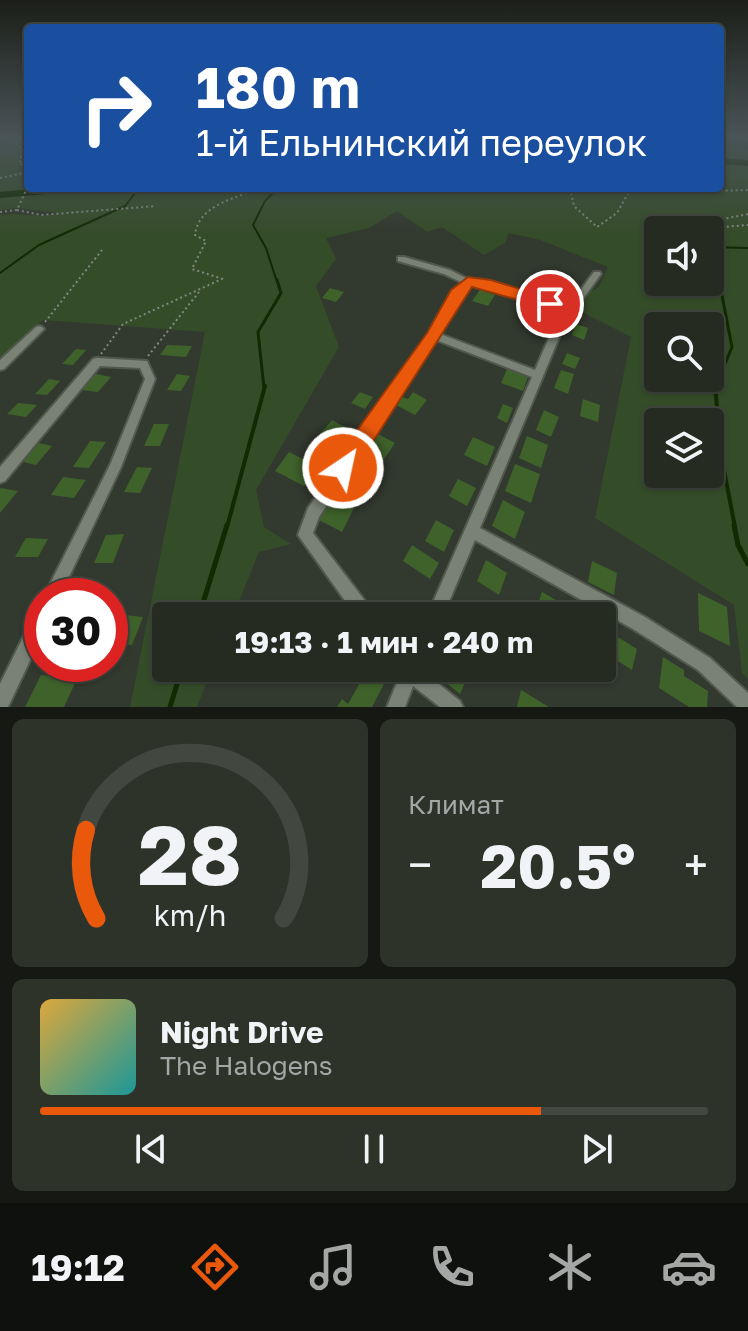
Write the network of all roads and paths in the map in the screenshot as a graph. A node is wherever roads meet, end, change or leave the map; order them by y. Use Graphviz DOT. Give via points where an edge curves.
graph roads {
  1 [pos="24,173"];
  2 [pos="0,178"];
  3 [pos="748,190"];
  4 [pos="724,191"];
  5 [pos="25,192"];
  6 [pos="251,192"];
  7 [pos="570,192"];
  8 [pos="629,192"];
  9 [pos="156,206"];
  10 [pos="17,210"];
  11 [pos="0,212"];
  12 [pos="748,214"];
  13 [pos="748,225"];
  14 [pos="102,250"];
  15 [pos="401,259"];
  16 [pos="597,274"];
  17 [pos="468,282"];
  18 [pos="200,291"];
  19 [pos="566,309"];
  20 [pos="39,329"];
  21 [pos="434,336"];
  22 [pos="97,362"];
  23 [pos="143,364"];
  24 [pos="0,366"];
  25 [pos="537,375"];
  26 [pos="0,477"];
  27 [pos="472,531"];
  28 [pos="61,578"];
  29 [pos="355,602"];
  30 [pos="441,602"];
  31 [pos="24,654"];
  32 [pos="404,682"];
  33 [pos="423,682"];
  34 [pos="0,703"];
  35 [pos="748,705"];
  36 [pos="396,707"];
  37 [pos="454,707"];
  1 -- 2 [label="path"];
  3 -- 4 [label="path"];
  5 -- 10 [label="path"];
  6 -- 18 [label="path" via="209,208 196,226 195,235 206,241 192,269 223,279"];
  7 -- 8 [label="path" via="580,214 597,227 617,213"];
  9 -- 10 [label="path" via="54,215"];
  10 -- 11 [label="path"];
  12 -- 13 [label="path" via="694,225 711,230"];
  14 -- 20 [label="path"];
  15 -- 17 [label="street"];
  16 -- 19 [label="street"];
  17 -- 19 [label="street"];
  17 -- 21 [label="street"];
  18 -- 22 [label="path" via="123,324"];
  18 -- 23 [label="path"];
  19 -- 25 [label="street"];
  20 -- 24 [label="street"];
  21 -- 25 [label="street"];
  21 -- 29 [label="street" via="313,513 305,535"];
  22 -- 23 [label="street"];
  22 -- 26 [label="street"];
  23 -- 28 [label="street" via="150,379 115,467"];
  25 -- 27 [label="street"];
  27 -- 30 [label="street"];
  27 -- 35 [label="street" via="691,656"];
  31 -- 34 [label="street"];
  32 -- 36 [label="street"];
  33 -- 37 [label="street"];
}
